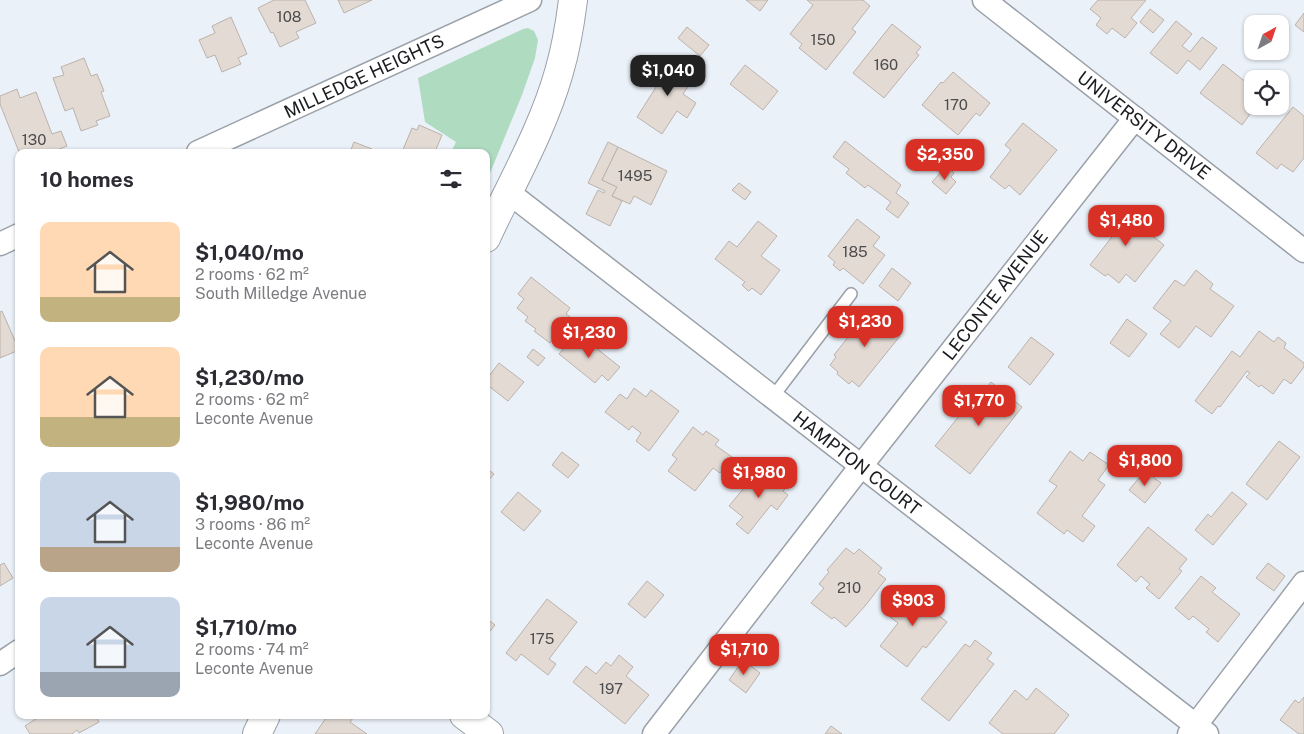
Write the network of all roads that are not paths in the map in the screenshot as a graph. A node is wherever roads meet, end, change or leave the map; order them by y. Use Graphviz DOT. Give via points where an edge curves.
graph roads {
  1 [pos="530,0"];
  2 [pos="574,0"];
  3 [pos="984,0"];
  4 [pos="1135,118"];
  5 [pos="205,149"];
  6 [pos="508,192"];
  7 [pos="490,230"];
  8 [pos="15,237"];
  9 [pos="0,244"];
  10 [pos="1304,251"];
  11 [pos="851,294"];
  12 [pos="772,398"];
  13 [pos="861,466"];
  14 [pos="1304,584"];
  15 [pos="15,655"];
  16 [pos="0,664"];
  17 [pos="264,719"];
  18 [pos="469,719"];
  19 [pos="1197,731"];
  20 [pos="257,734"];
  21 [pos="489,734"];
  22 [pos="654,734"];
  1 -- 5 [label="street, MILLEDGE HEIGHTS"];
  2 -- 6 [label="main road" via="559,73 535,136"];
  3 -- 4 [label="street, UNIVERSITY DRIVE"];
  4 -- 10 [label="street, UNIVERSITY DRIVE"];
  4 -- 13 [label="street, LECONTE AVENUE"];
  6 -- 7 [label="main road"];
  6 -- 12 [label="street, HAMPTON COURT"];
  8 -- 9 [label="street"];
  11 -- 12 [label="lane"];
  12 -- 13 [label="street, HAMPTON COURT"];
  13 -- 19 [label="street, HAMPTON COURT"];
  13 -- 22 [label="street, LECONTE AVENUE"];
  14 -- 19 [label="street"];
  15 -- 16 [label="street"];
  17 -- 20 [label="main road"];
  18 -- 21 [label="main road"];
}
